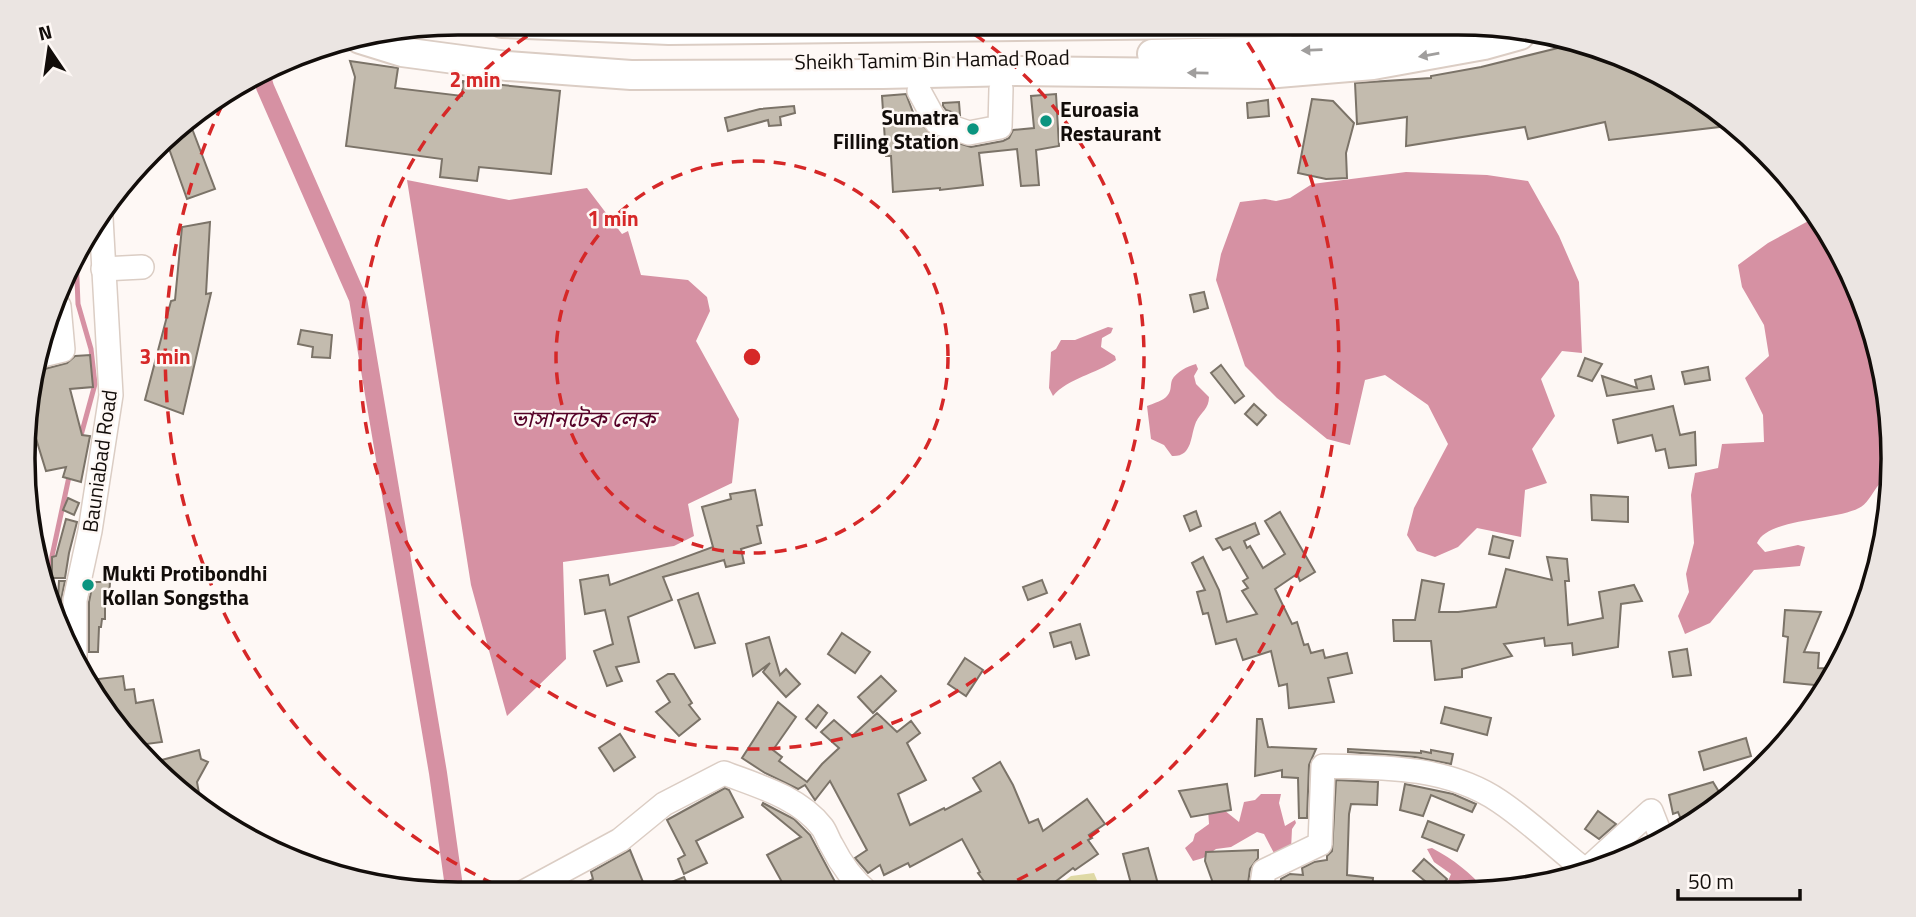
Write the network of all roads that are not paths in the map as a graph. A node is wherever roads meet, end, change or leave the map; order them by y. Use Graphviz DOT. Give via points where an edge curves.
graph roads {
  1 [pos="1426,35"];
  2 [pos="1508,38"];
  3 [pos="403,39"];
  4 [pos="374,43"];
  5 [pos="1001,89"];
  6 [pos="919,91"];
  7 [pos="101,231"];
  8 [pos="142,267"];
  9 [pos="103,269"];
  10 [pos="60,315"];
  11 [pos="48,353"];
  12 [pos="75,638"];
  13 [pos="1659,831"];
  14 [pos="1599,858"];
  15 [pos="1577,865"];
  16 [pos="560,882"];
  17 [pos="856,882"];
  18 [pos="1262,882"];
  1 -- 3 [label="main road, Sheikh Tamim Bin Hamad Road, one-way" via="1320,50 704,61 492,53"];
  2 -- 4 [label="main road, one-way" via="1373,65 1266,74 631,75 507,66 402,52"];
  5 -- 6 [label="street" via="1000,127 969,133 936,122"];
  7 -- 9 [label="street, Bauniabad Road"];
  8 -- 9 [label="street"];
  9 -- 12 [label="street, Bauniabad Road" via="111,395 75,600"];
  10 -- 11 [label="street" via="63,349"];
  13 -- 14 [label="street" via="1651,811"];
  15 -- 18 [label="street" via="1499,801 1472,786 1412,770 1323,766 1320,844 1264,871"];
  16 -- 17 [label="street" via="664,804 724,773 806,810 824,828"];
}
